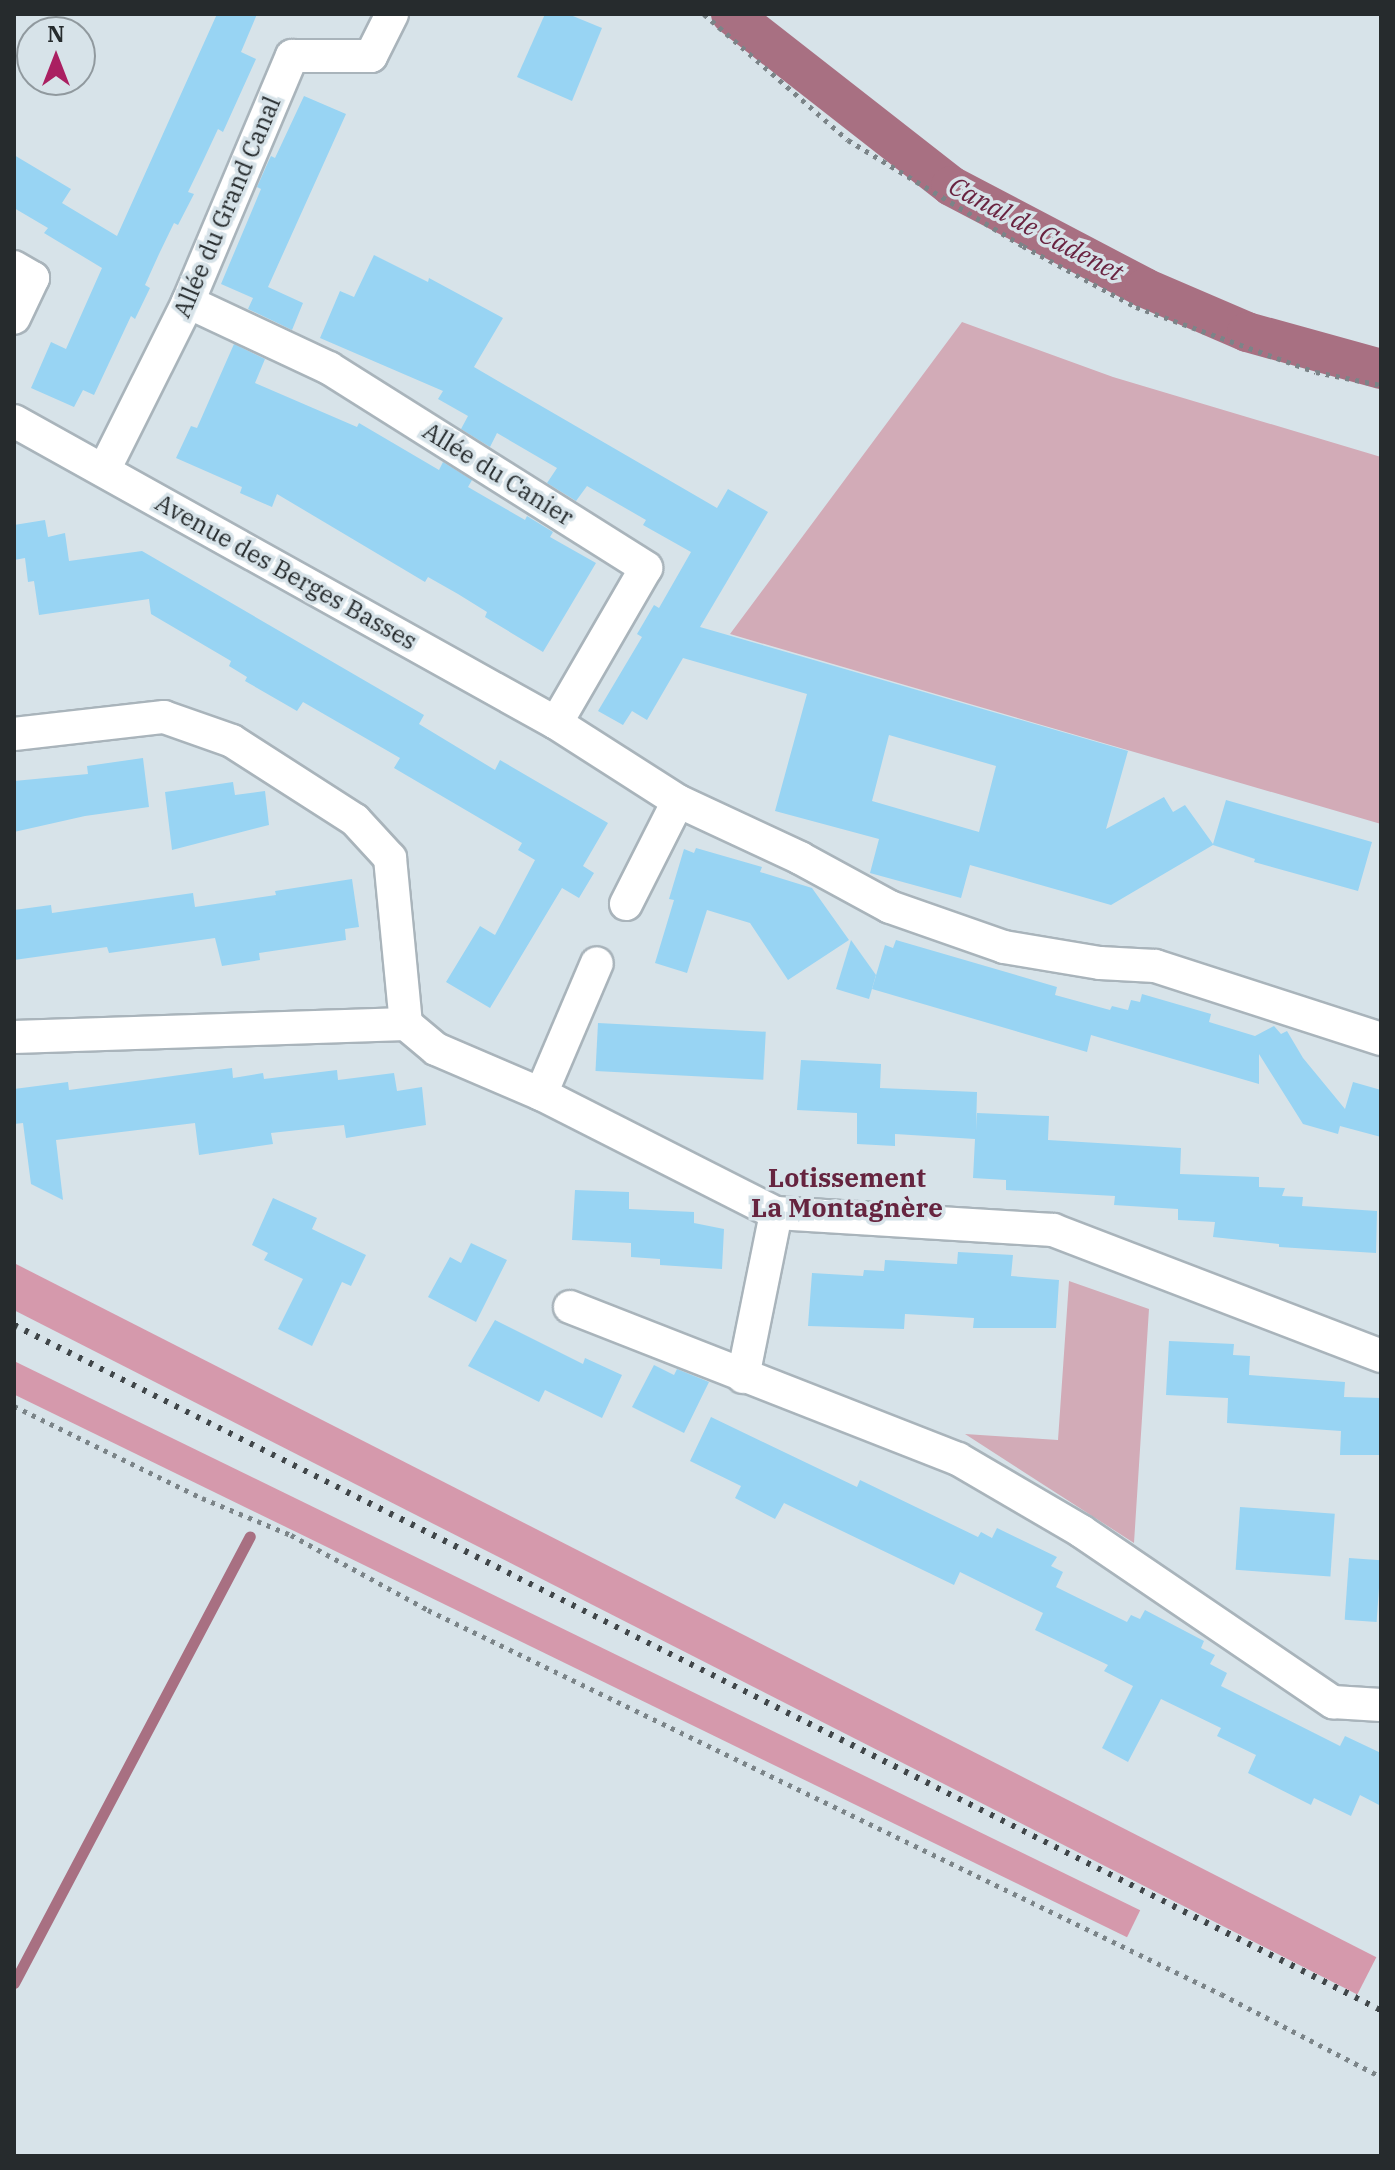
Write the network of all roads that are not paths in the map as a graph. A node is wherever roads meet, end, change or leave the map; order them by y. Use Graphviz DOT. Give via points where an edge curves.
graph roads {
  1 [pos="392,14"];
  2 [pos="14,267"];
  3 [pos="188,302"];
  4 [pos="14,318"];
  5 [pos="14,421"];
  6 [pos="104,470"];
  7 [pos="556,723"];
  8 [pos="14,734"];
  9 [pos="678,801"];
  10 [pos="626,904"];
  11 [pos="597,963"];
  12 [pos="406,1024"];
  13 [pos="14,1037"];
  14 [pos="1381,1039"];
  15 [pos="541,1094"];
  16 [pos="776,1213"];
  17 [pos="570,1307"];
  18 [pos="1381,1356"];
  19 [pos="743,1377"];
  20 [pos="1381,1705"];
  1 -- 3 [label="street, Allée du Grand Canal" via="371,56 292,56"];
  2 -- 4 [label="street" via="33,278"];
  3 -- 6 [label="street, Allée du Grand Canal"];
  3 -- 7 [label="street, Allée du Canier" via="329,368 646,568"];
  5 -- 6 [label="street, Avenue des Berges Basses"];
  6 -- 7 [label="street, Avenue des Berges Basses"];
  7 -- 9 [label="street, Avenue des Berges Basses"];
  8 -- 12 [label="street" via="164,717 232,741 355,820 390,858"];
  9 -- 10 [label="street"];
  9 -- 14 [label="street, Avenue des Berges Basses" via="890,907 1004,947 1155,966"];
  11 -- 15 [label="street"];
  12 -- 13 [label="street"];
  12 -- 15 [label="street" via="436,1049"];
  15 -- 16 [label="street"];
  16 -- 18 [label="street" via="1053,1230"];
  16 -- 19 [label="street"];
  17 -- 19 [label="street"];
  19 -- 20 [label="street" via="958,1459 1081,1531 1333,1702"];
}
